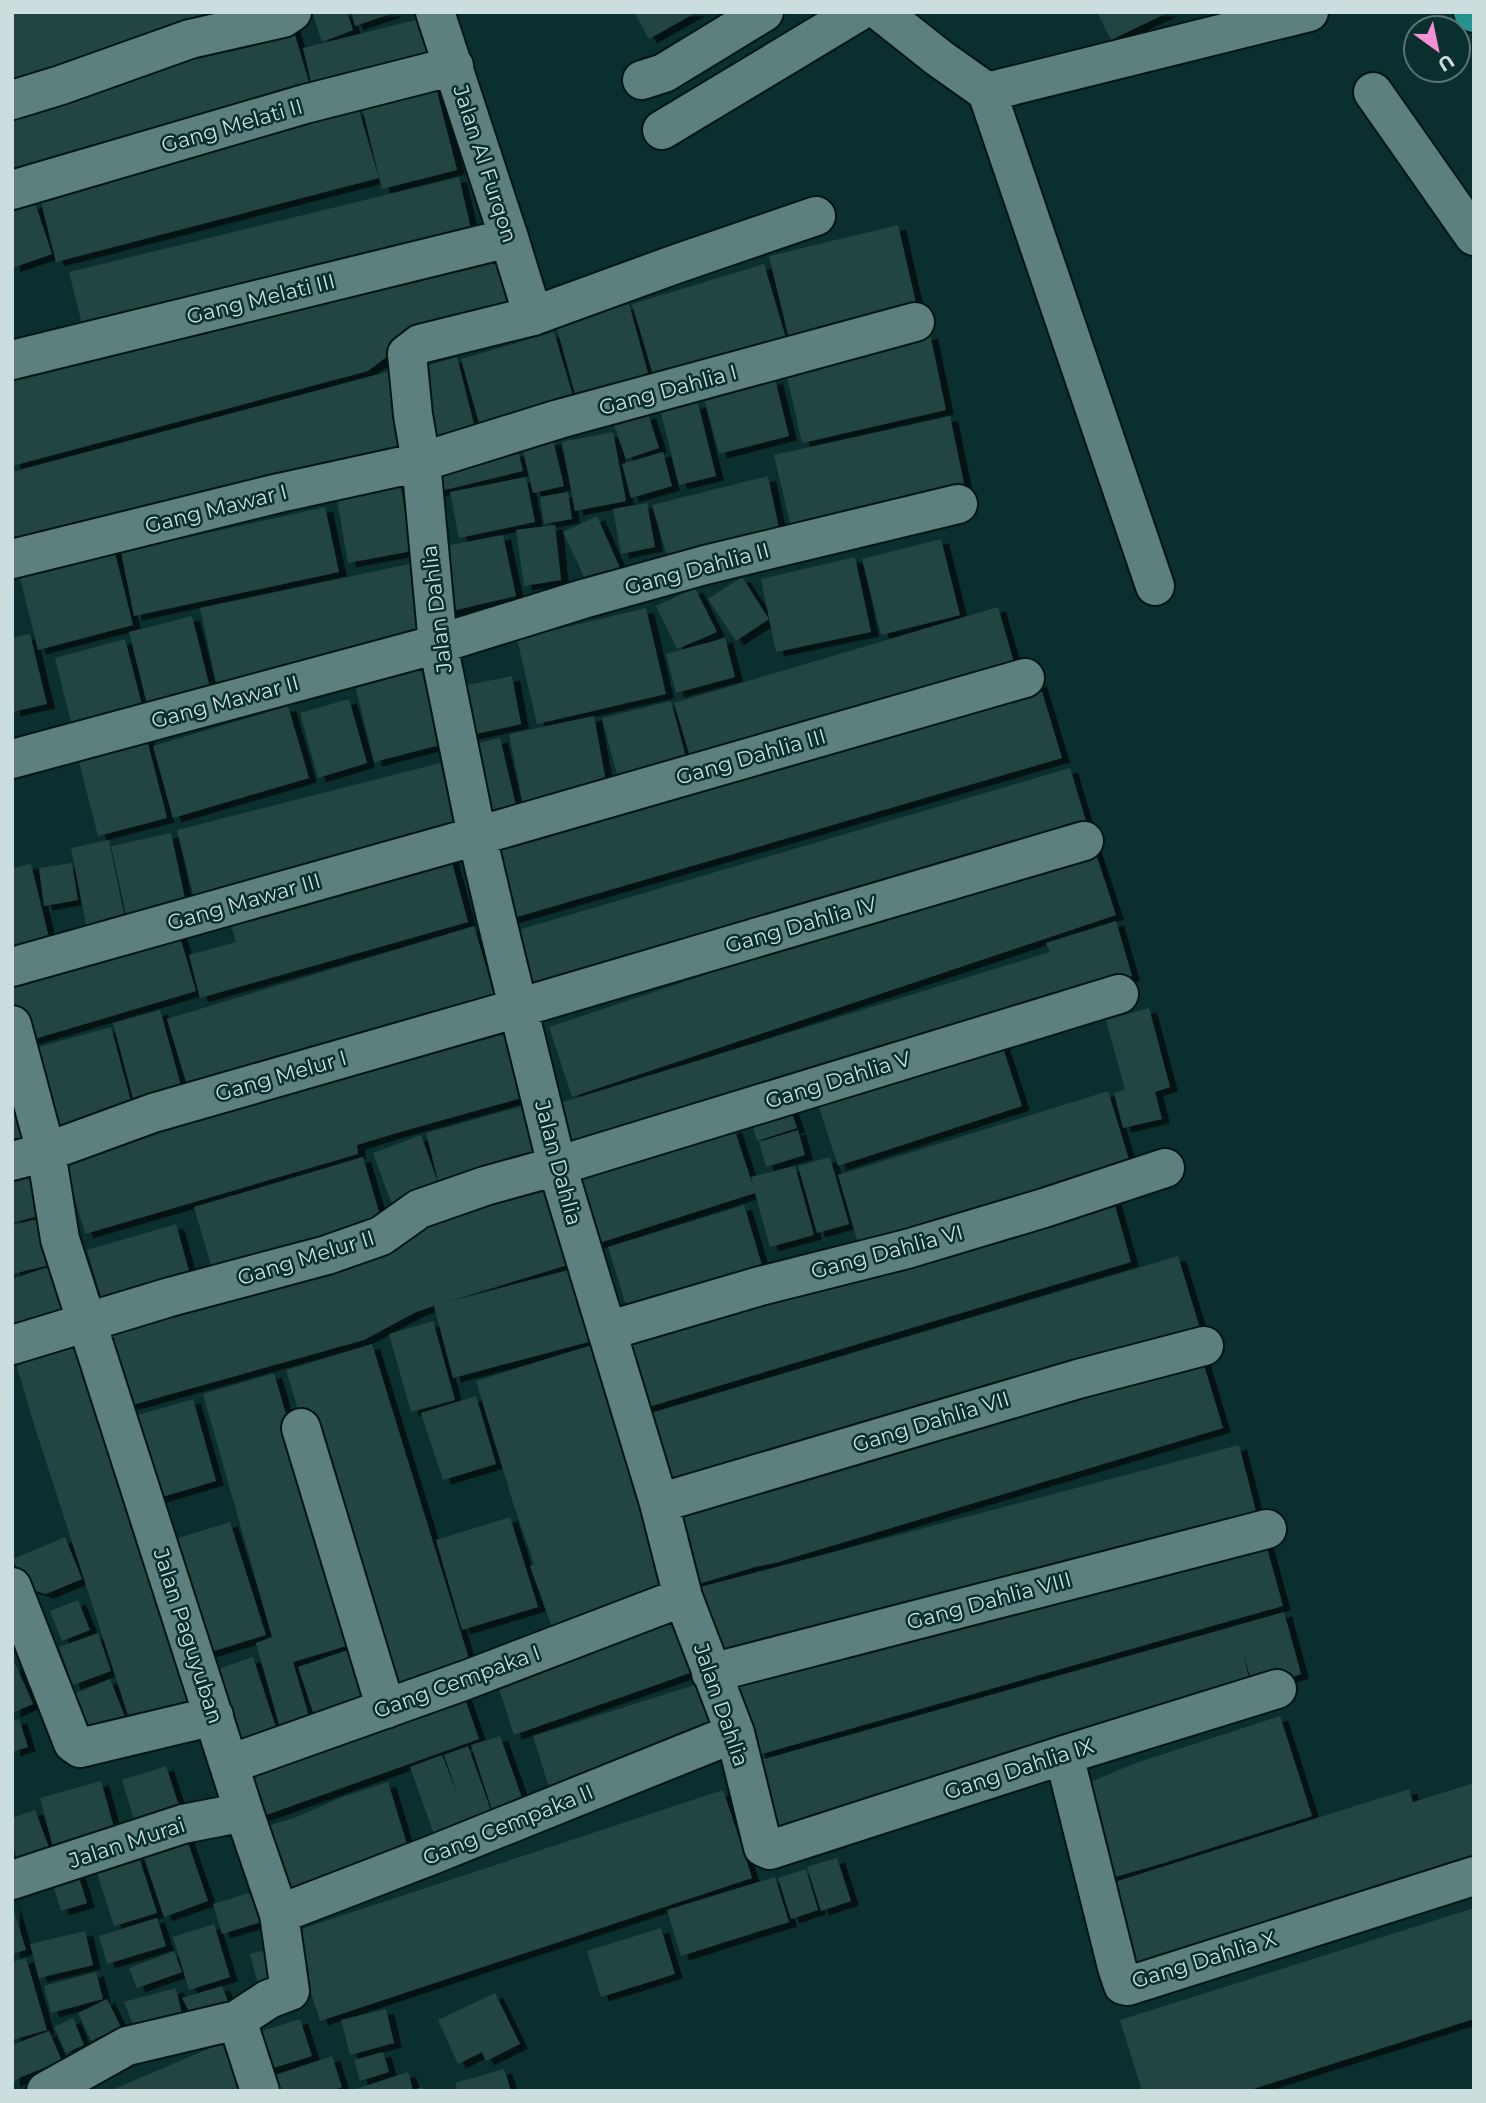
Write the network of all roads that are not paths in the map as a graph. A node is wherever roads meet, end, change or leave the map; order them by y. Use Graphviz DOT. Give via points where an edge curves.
graph roads {
  1 [pos="292,12"];
  2 [pos="435,12"];
  3 [pos="764,12"];
  4 [pos="858,12"];
  5 [pos="881,12"];
  6 [pos="1309,12"];
  7 [pos="1265,17"];
  8 [pos="454,66"];
  9 [pos="642,80"];
  10 [pos="987,92"];
  11 [pos="1373,92"];
  12 [pos="12,100"];
  13 [pos="662,130"];
  14 [pos="12,190"];
  15 [pos="816,216"];
  16 [pos="1474,236"];
  17 [pos="509,238"];
  18 [pos="533,316"];
  19 [pos="915,322"];
  20 [pos="12,360"];
  21 [pos="421,463"];
  22 [pos="958,504"];
  23 [pos="12,559"];
  24 [pos="1155,586"];
  25 [pos="438,644"];
  26 [pos="1025,678"];
  27 [pos="12,759"];
  28 [pos="477,836"];
  29 [pos="1084,841"];
  30 [pos="12,967"];
  31 [pos="1119,994"];
  32 [pos="518,1008"];
  33 [pos="12,1025"];
  34 [pos="29,1156"];
  35 [pos="557,1166"];
  36 [pos="1165,1168"];
  37 [pos="88,1321"];
  38 [pos="607,1331"];
  39 [pos="12,1345"];
  40 [pos="1204,1346"];
  41 [pos="301,1428"];
  42 [pos="659,1503"];
  43 [pos="1267,1529"];
  44 [pos="12,1587"];
  45 [pos="683,1597"];
  46 [pos="711,1673"];
  47 [pos="1277,1689"];
  48 [pos="386,1709"];
  49 [pos="214,1716"];
  50 [pos="735,1733"];
  51 [pos="1064,1755"];
  52 [pos="230,1764"];
  53 [pos="244,1812"];
  54 [pos="764,1847"];
  55 [pos="1473,1876"];
  56 [pos="12,1880"];
  57 [pos="279,1914"];
  58 [pos="237,2020"];
  59 [pos="46,2091"];
  60 [pos="260,2091"];
  1 -- 12 [label="street" via="190,39"];
  2 -- 8 [label="street, Jalan Al Furqon"];
  3 -- 9 [label="street" via="664,73"];
  4 -- 13 [label="street"];
  5 -- 10 [label="street"];
  6 -- 7 [label="street"];
  7 -- 10 [label="street"];
  8 -- 14 [label="street, Gang Melati II" via="305,104"];
  8 -- 17 [label="street, Jalan Al Furqon"];
  10 -- 24 [label="street"];
  11 -- 16 [label="street"];
  15 -- 18 [label="street"];
  17 -- 18 [label="street, Jalan Al Furqon"];
  17 -- 20 [label="street, Gang Melati III"];
  18 -- 21 [label="street, Jalan Dahlia" via="420,344 407,354"];
  19 -- 21 [label="street, Gang Dahlia I" via="559,419"];
  21 -- 23 [label="street, Gang Mawar I"];
  21 -- 25 [label="street, Jalan Dahlia"];
  22 -- 25 [label="street, Gang Dahlia II" via="705,565"];
  25 -- 27 [label="street, Gang Mawar II"];
  25 -- 28 [label="street, Jalan Dahlia"];
  26 -- 28 [label="street, Gang Dahlia III"];
  28 -- 30 [label="street, Gang Mawar III"];
  28 -- 32 [label="street, Jalan Dahlia"];
  29 -- 32 [label="street, Gang Dahlia IV"];
  31 -- 35 [label="street, Gang Dahlia V"];
  32 -- 34 [label="street, Gang Melur I" via="153,1113"];
  32 -- 35 [label="street, Jalan Dahlia"];
  33 -- 34 [label="street, Jalan Paguyuban"];
  34 -- 37 [label="street, Jalan Paguyuban"];
  35 -- 37 [label="street, Gang Melur II" via="419,1209 381,1236 327,1255"];
  35 -- 38 [label="street, Jalan Dahlia"];
  36 -- 38 [label="street, Gang Dahlia VI" via="907,1249"];
  37 -- 39 [label="street, Gang Melur II"];
  37 -- 49 [label="street, Jalan Paguyuban"];
  38 -- 42 [label="street, Jalan Dahlia"];
  40 -- 42 [label="street, Gang Dahlia VII" via="1078,1378"];
  41 -- 48 [label="street"];
  42 -- 45 [label="street, Jalan Dahlia"];
  43 -- 46 [label="street, Gang Dahlia VIII"];
  44 -- 49 [label="street" via="73,1743 80,1748"];
  45 -- 46 [label="street, Jalan Dahlia"];
  45 -- 48 [label="street, Gang Cempaka I"];
  46 -- 50 [label="street, Jalan Dahlia"];
  47 -- 51 [label="street, Gang Dahlia IX"];
  48 -- 52 [label="street, Gang Cempaka I"];
  49 -- 52 [label="street, Jalan Paguyuban"];
  50 -- 54 [label="street, Jalan Dahlia"];
  50 -- 57 [label="street, Gang Cempaka II"];
  51 -- 54 [label="street, Gang Dahlia IX" via="770,1850"];
  51 -- 55 [label="street, Gang Dahlia X" via="1123,1985"];
  52 -- 53 [label="street, Jalan Paguyuban"];
  53 -- 56 [label="street, Jalan Murai" via="183,1824"];
  53 -- 57 [label="street, Jalan Paguyuban"];
  57 -- 58 [label="street, Jalan Paguyuban" via="290,1991"];
  58 -- 59 [label="street, Jalan Paguyuban" via="127,2046"];
  58 -- 60 [label="street"];
}
